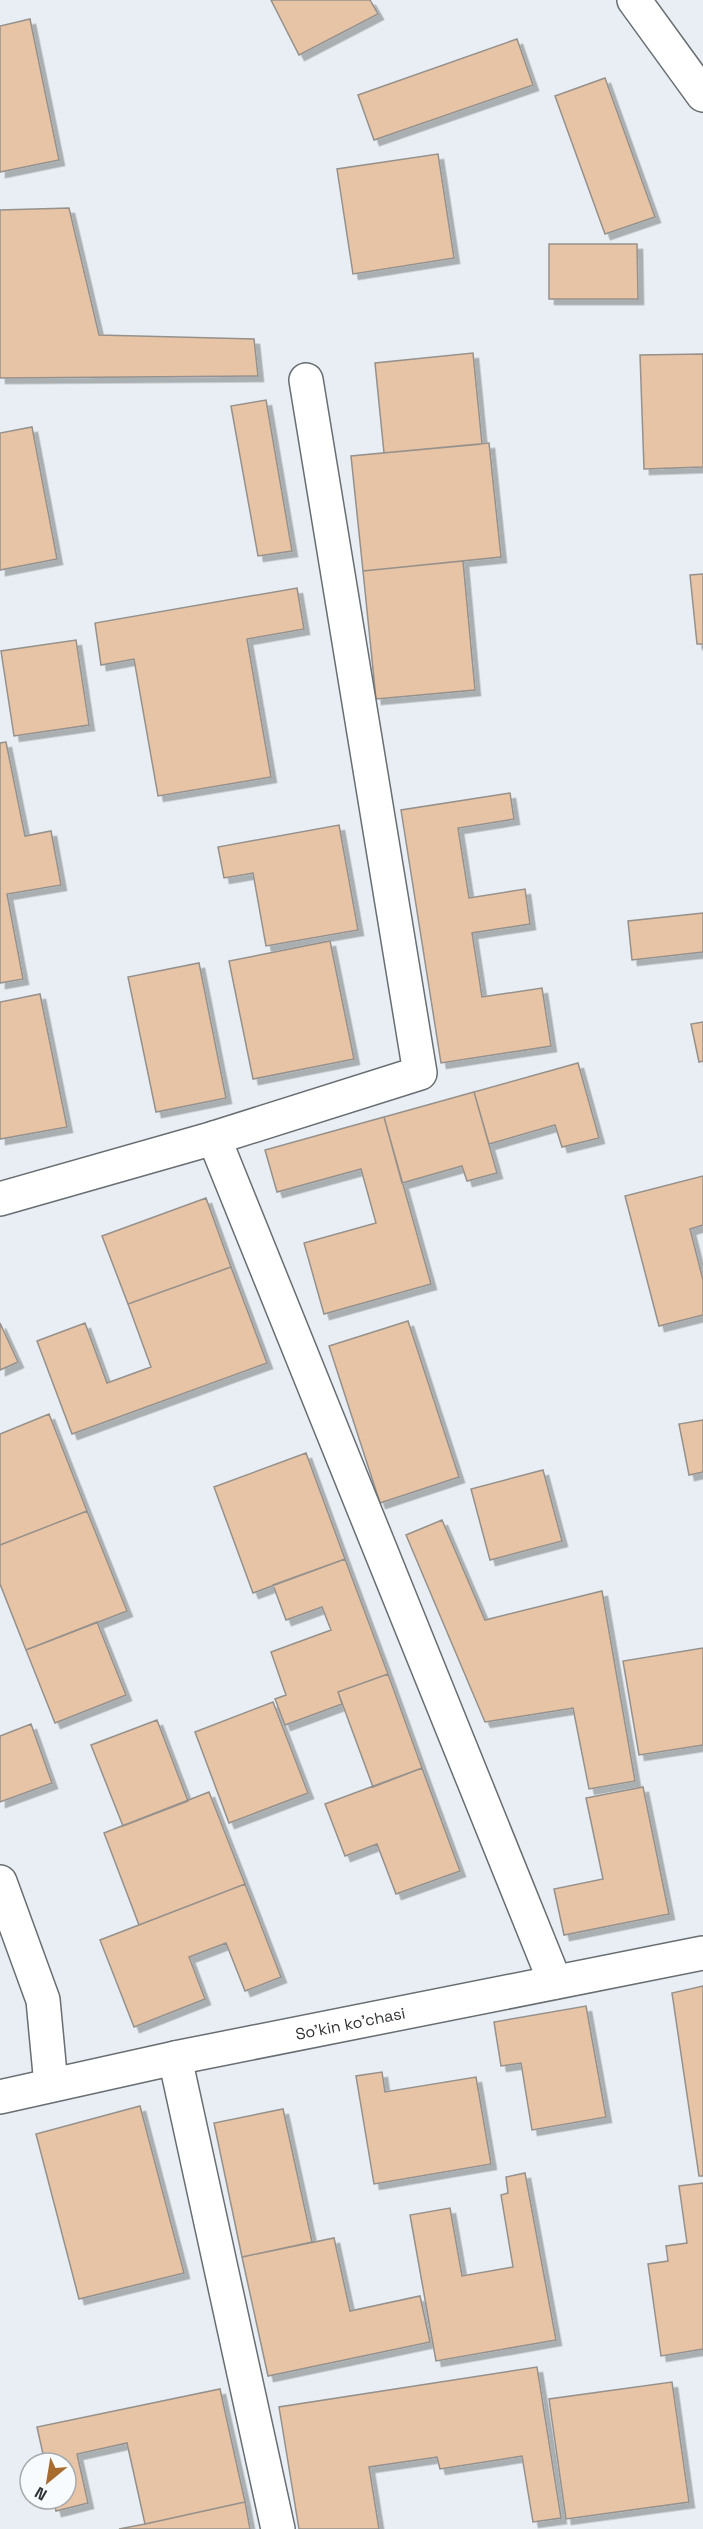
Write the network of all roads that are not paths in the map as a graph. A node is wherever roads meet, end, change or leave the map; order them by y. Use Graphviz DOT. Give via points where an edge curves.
graph roads {
  1 [pos="634,0"];
  2 [pos="703,95"];
  3 [pos="306,380"];
  4 [pos="214,1138"];
  5 [pos="0,1198"];
  6 [pos="0,1882"];
  7 [pos="703,1953"];
  8 [pos="555,1982"];
  9 [pos="175,2058"];
  10 [pos="51,2085"];
  11 [pos="0,2097"];
  12 [pos="278,2529"];
  1 -- 2 [label="street"];
  3 -- 4 [label="street" via="420,1073"];
  4 -- 5 [label="street"];
  4 -- 8 [label="street"];
  6 -- 10 [label="street" via="43,2000"];
  7 -- 8 [label="street, So'kin ko'chasi"];
  8 -- 9 [label="street, So'kin ko'chasi"];
  9 -- 10 [label="street, So'kin ko'chasi"];
  9 -- 12 [label="street"];
  10 -- 11 [label="street, So'kin ko'chasi"];
}
